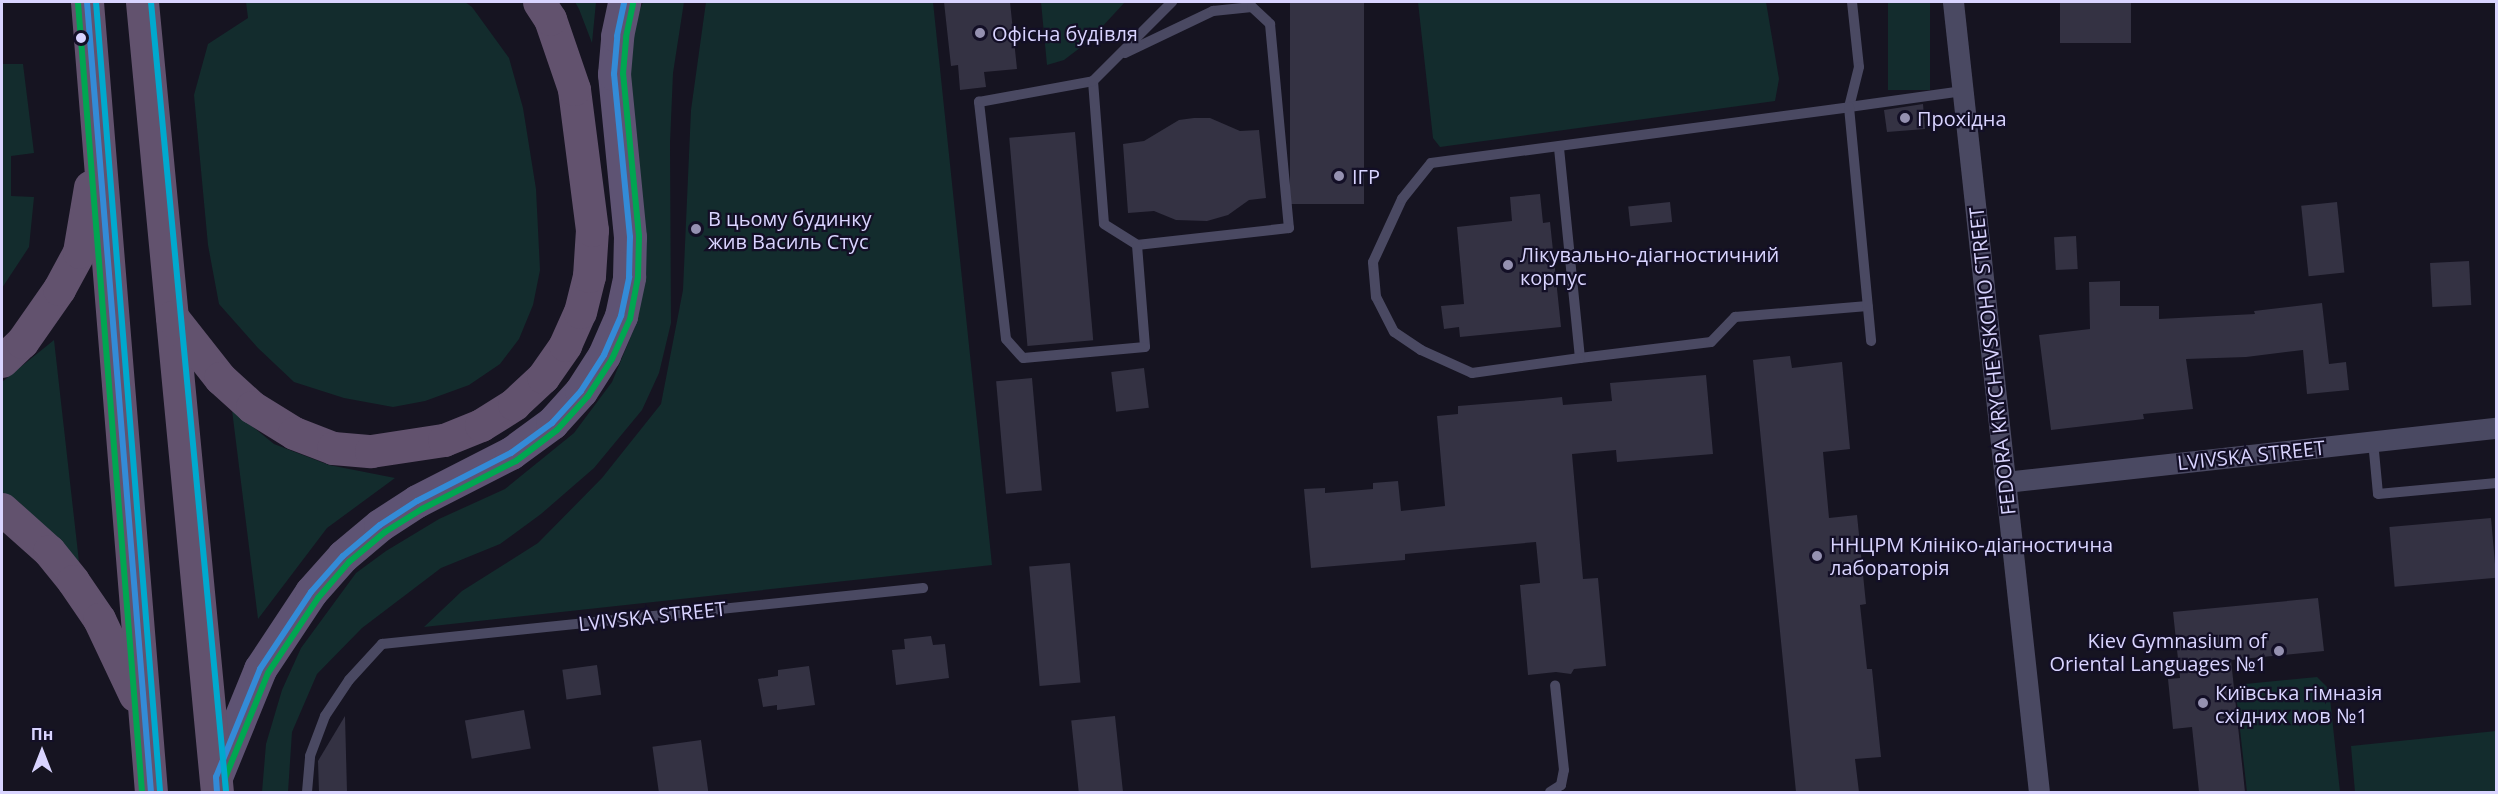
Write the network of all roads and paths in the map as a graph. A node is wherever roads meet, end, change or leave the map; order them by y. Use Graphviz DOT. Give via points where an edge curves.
graph roads {
  1 [pos="87,2"];
  2 [pos="142,2"];
  3 [pos="539,2"];
  4 [pos="624,2"];
  5 [pos="1172,2"];
  6 [pos="1852,2"];
  7 [pos="1953,2"];
  8 [pos="1119,56"];
  9 [pos="1093,81"];
  10 [pos="1963,91"];
  11 [pos="96,101"];
  12 [pos="1849,107"];
  13 [pos="1559,148"];
  14 [pos="1137,245"];
  15 [pos="1868,306"];
  16 [pos="172,316"];
  17 [pos="1871,341"];
  18 [pos="1580,358"];
  19 [pos="2,362"];
  20 [pos="2496,428"];
  21 [pos="2373,441"];
  22 [pos="2005,482"];
  23 [pos="2496,483"];
  24 [pos="2,509"];
  25 [pos="923,588"];
  26 [pos="1555,685"];
  27 [pos="144,718"];
  28 [pos="217,785"];
  29 [pos="151,792"];
  30 [pos="307,792"];
  31 [pos="1550,792"];
  32 [pos="2039,792"];
  1 -- 11 [label="highway"];
  2 -- 16 [label="highway"];
  3 -- 16 [label="highway" via="554,30 574,89 592,230 590,276 565,345 543,377 514,404 481,425 444,440 371,451 333,448 294,433 252,407 220,378"];
  4 -- 28 [label="main road" via="614,74 630,237 629,277 621,316 604,355 581,391 552,423 511,453 417,501 343,556 317,585 260,669"];
  5 -- 8 [label="lane"];
  6 -- 12 [label="lane" via="1859,67"];
  7 -- 10 [label="street, FEDORA KRYCHEVSKOHO STREET"];
  8 -- 9 [label="lane"];
  8 -- 14 [label="lane" via="1214,11 1252,7 1270,24 1289,228"];
  9 -- 14 [label="lane" via="1104,224"];
  9 -- 14 [label="lane" via="979,102 1006,339 1023,358 1144,346"];
  10 -- 12 [label="lane"];
  10 -- 22 [label="street, FEDORA KRYCHEVSKOHO STREET"];
  11 -- 19 [label="highway" via="89,191 79,252 22,342"];
  11 -- 27 [label="highway"];
  12 -- 13 [label="lane"];
  12 -- 15 [label="lane"];
  13 -- 18 [label="lane"];
  13 -- 18 [label="lane" via="1431,164 1402,199 1373,262 1376,297 1394,332 1421,350 1472,373"];
  15 -- 17 [label="lane"];
  15 -- 18 [label="lane" via="1735,316 1711,342"];
  16 -- 28 [label="highway"];
  20 -- 21 [label="street, LVIVSKA STREET"];
  21 -- 22 [label="street, LVIVSKA STREET"];
  21 -- 23 [label="lane" via="2378,494"];
  22 -- 32 [label="street, FEDORA KRYCHEVSKOHO STREET"];
  24 -- 27 [label="highway" via="49,551 99,619"];
  25 -- 30 [label="lane, LVIVSKA STREET" via="382,644 349,680 325,716 310,756"];
  26 -- 31 [label="lane" via="1564,770 1561,785"];
  27 -- 29 [label="highway"];
}
